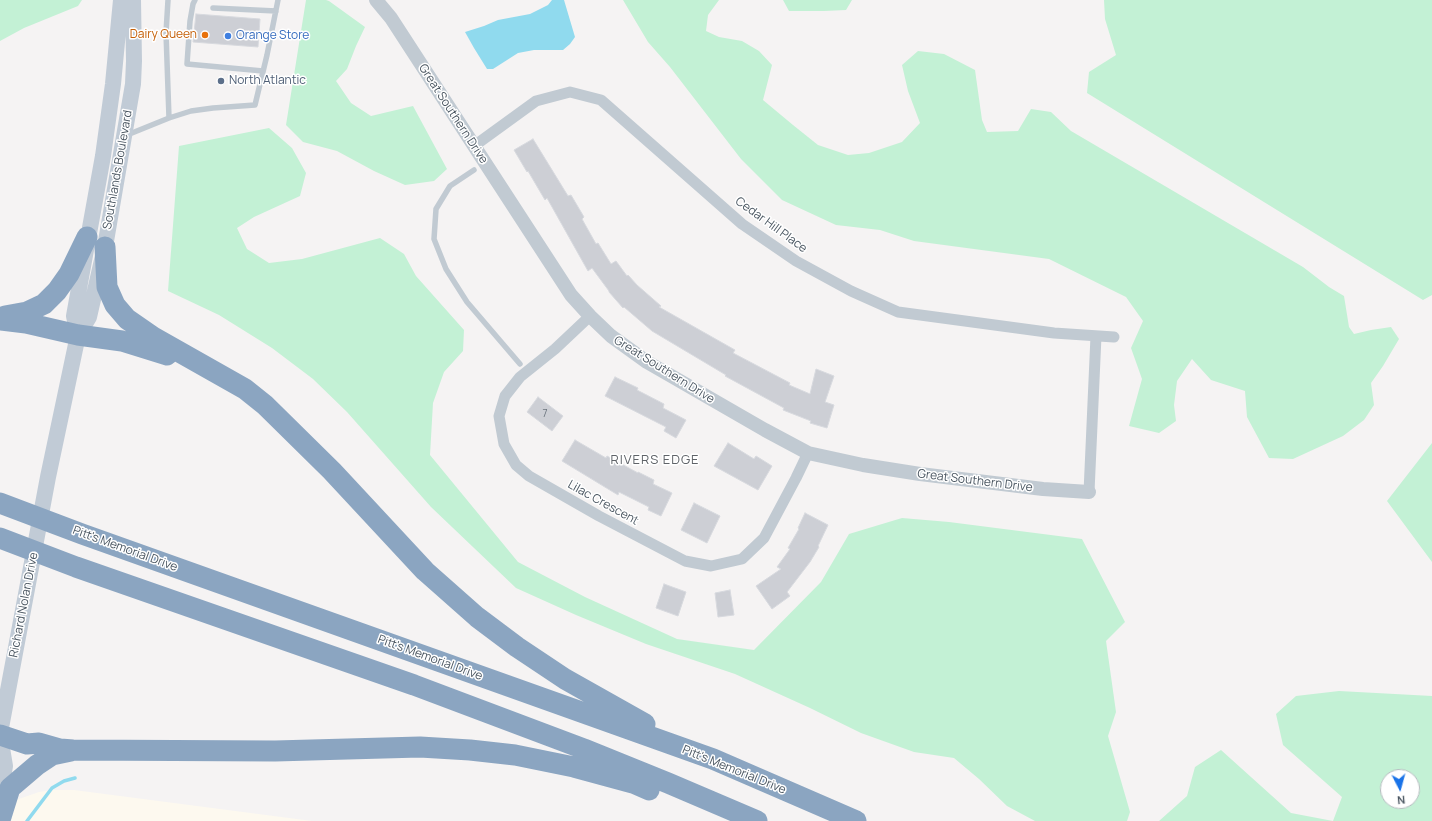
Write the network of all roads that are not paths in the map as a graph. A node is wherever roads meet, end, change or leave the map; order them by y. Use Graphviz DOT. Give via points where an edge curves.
graph roads {
  1 [pos="121,0"];
  2 [pos="133,0"];
  3 [pos="168,0"];
  4 [pos="195,0"];
  5 [pos="278,0"];
  6 [pos="376,0"];
  7 [pos="212,8"];
  8 [pos="276,11"];
  9 [pos="264,71"];
  10 [pos="169,118"];
  11 [pos="125,136"];
  12 [pos="474,146"];
  13 [pos="474,170"];
  14 [pos="96,242"];
  15 [pos="0,316"];
  16 [pos="590,316"];
  17 [pos="0,320"];
  18 [pos="78,334"];
  19 [pos="1096,336"];
  20 [pos="1114,337"];
  21 [pos="520,364"];
  22 [pos="214,371"];
  23 [pos="808,453"];
  24 [pos="48,477"];
  25 [pos="1089,492"];
  26 [pos="0,503"];
  27 [pos="0,538"];
  28 [pos="0,735"];
  29 [pos="73,750"];
  30 [pos="713,759"];
  31 [pos="0,794"];
  32 [pos="0,820"];
  33 [pos="732,821"];
  34 [pos="757,821"];
  35 [pos="856,821"];
  1 -- 14 [label="main road, Southlands Boulevard"];
  2 -- 11 [label="main road, Southlands Boulevard" via="133,84"];
  3 -- 10 [label="lane" via="166,33"];
  4 -- 9 [label="lane" via="192,4 187,64"];
  5 -- 8 [label="lane"];
  6 -- 12 [label="street, Great Southern Drive" via="391,18"];
  7 -- 8 [label="lane"];
  8 -- 9 [label="lane"];
  9 -- 10 [label="lane" via="255,105 191,111"];
  10 -- 11 [label="lane"];
  11 -- 14 [label="main road, Southlands Boulevard"];
  12 -- 16 [label="street, Great Southern Drive" via="571,295"];
  12 -- 19 [label="street, Cedar Hill Place" via="536,101 570,92 601,100 742,224 796,261 851,290 898,312 1054,333"];
  13 -- 21 [label="lane" via="450,186 436,209 434,238 446,269 467,302"];
  14 -- 15 [label="highway" via="44,304 27,312"];
  14 -- 18 [label="main road, Southlands Boulevard" via="74,316"];
  14 -- 22 [label="highway" via="107,287 115,305 127,319 153,338"];
  16 -- 23 [label="street, Great Southern Drive" via="611,336 647,362"];
  16 -- 23 [label="street, Lilac Crescent" via="520,377 505,396 499,416 504,444 516,465 529,476 685,561 711,566 742,559 764,538"];
  17 -- 18 [label="highway"];
  18 -- 22 [label="highway" via="122,341"];
  18 -- 24 [label="main road, Southlands Boulevard"];
  19 -- 20 [label="street, Cedar Hill Place"];
  19 -- 25 [label="street"];
  22 -- 30 [label="highway" via="245,389 265,405 332,471 425,572 477,617 565,679"];
  23 -- 25 [label="street, Great Southern Drive" via="920,474"];
  24 -- 28 [label="main road, Richard Nolan Drive"];
  26 -- 30 [label="highway, Pitt's Memorial Drive"];
  27 -- 34 [label="highway" via="414,685 584,749"];
  28 -- 29 [label="highway" via="27,744 39,743"];
  28 -- 31 [label="main road, Richard Nolan Drive" via="5,766"];
  29 -- 32 [label="highway" via="52,755 10,788"];
  29 -- 33 [label="highway" via="275,751 420,747 470,750 515,755 574,767 633,784"];
  30 -- 35 [label="highway, Pitt's Memorial Drive"];
}
